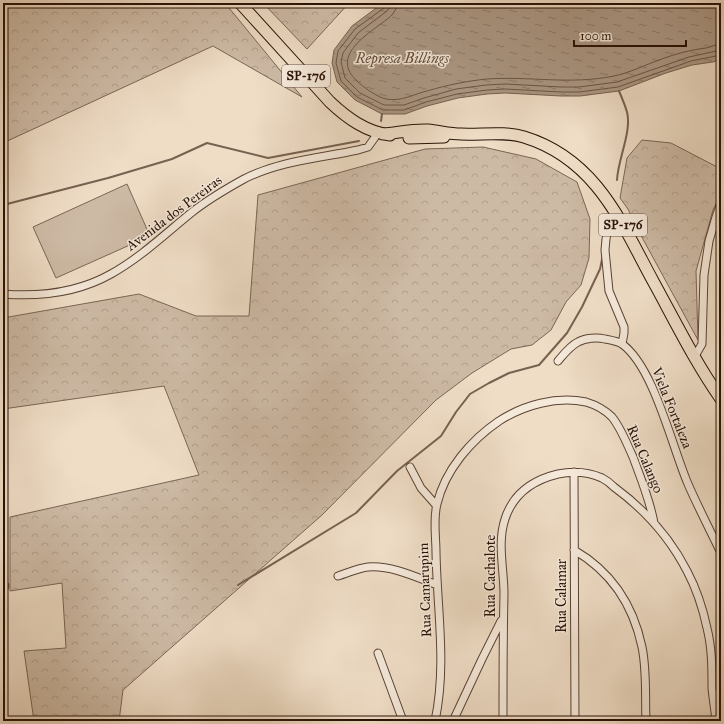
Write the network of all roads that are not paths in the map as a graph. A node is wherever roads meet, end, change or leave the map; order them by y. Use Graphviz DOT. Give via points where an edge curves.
graph roads {
  1 [pos="240,3"];
  2 [pos="380,134"];
  3 [pos="721,203"];
  4 [pos="617,214"];
  5 [pos="3,294"];
  6 [pos="622,344"];
  7 [pos="695,356"];
  8 [pos="558,361"];
  9 [pos="721,399"];
  10 [pos="410,467"];
  11 [pos="574,472"];
  12 [pos="436,505"];
  13 [pos="654,524"];
  14 [pos="574,550"];
  15 [pos="721,553"];
  16 [pos="338,576"];
  17 [pos="437,585"];
  18 [pos="502,619"];
  19 [pos="378,653"];
  20 [pos="403,721"];
  21 [pos="435,721"];
  22 [pos="453,721"];
  23 [pos="503,721"];
  24 [pos="574,721"];
  25 [pos="646,721"];
  26 [pos="716,721"];
  1 -- 2 [label="main road, SP-176" via="334,106 350,119"];
  2 -- 4 [label="main road, SP-176" via="428,130 523,137 540,143 574,164 600,189"];
  2 -- 5 [label="street, Avenida dos Pereiras" via="368,146 358,150 282,165 245,179 192,212 130,262 88,284 54,294"];
  3 -- 7 [label="street" via="709,241 704,275 702,344"];
  4 -- 6 [label="street" via="608,228 605,250 609,291 624,327"];
  4 -- 7 [label="main road, SP-176"];
  6 -- 8 [label="street" via="600,338 588,338 578,342"];
  6 -- 15 [label="street, Viela Fortaleza" via="644,371 688,484"];
  7 -- 9 [label="main road, SP-176"];
  10 -- 12 [label="street" via="421,488"];
  11 -- 13 [label="street, Rua Cachalote" via="603,478"];
  11 -- 14 [label="street, Rua Calamar"];
  11 -- 18 [label="street, Rua Cachalote" via="551,476 533,483 511,505 502,531"];
  12 -- 13 [label="street, Rua Calango" via="443,485 456,463 491,427 528,406 559,401 581,401 604,409 613,418 626,440 643,482"];
  12 -- 17 [label="street, Rua Camarupim"];
  13 -- 26 [label="street, Rua Cachalote" via="687,571 703,612 712,646 712,689"];
  14 -- 24 [label="street, Rua Calamar"];
  14 -- 25 [label="street" via="600,567 615,585 635,621 646,678"];
  16 -- 17 [label="street" via="368,567 378,567"];
  17 -- 21 [label="street, Rua Camarupim" via="442,664"];
  18 -- 22 [label="street"];
  18 -- 23 [label="street, Rua Cachalote"];
  19 -- 20 [label="street"];
}
